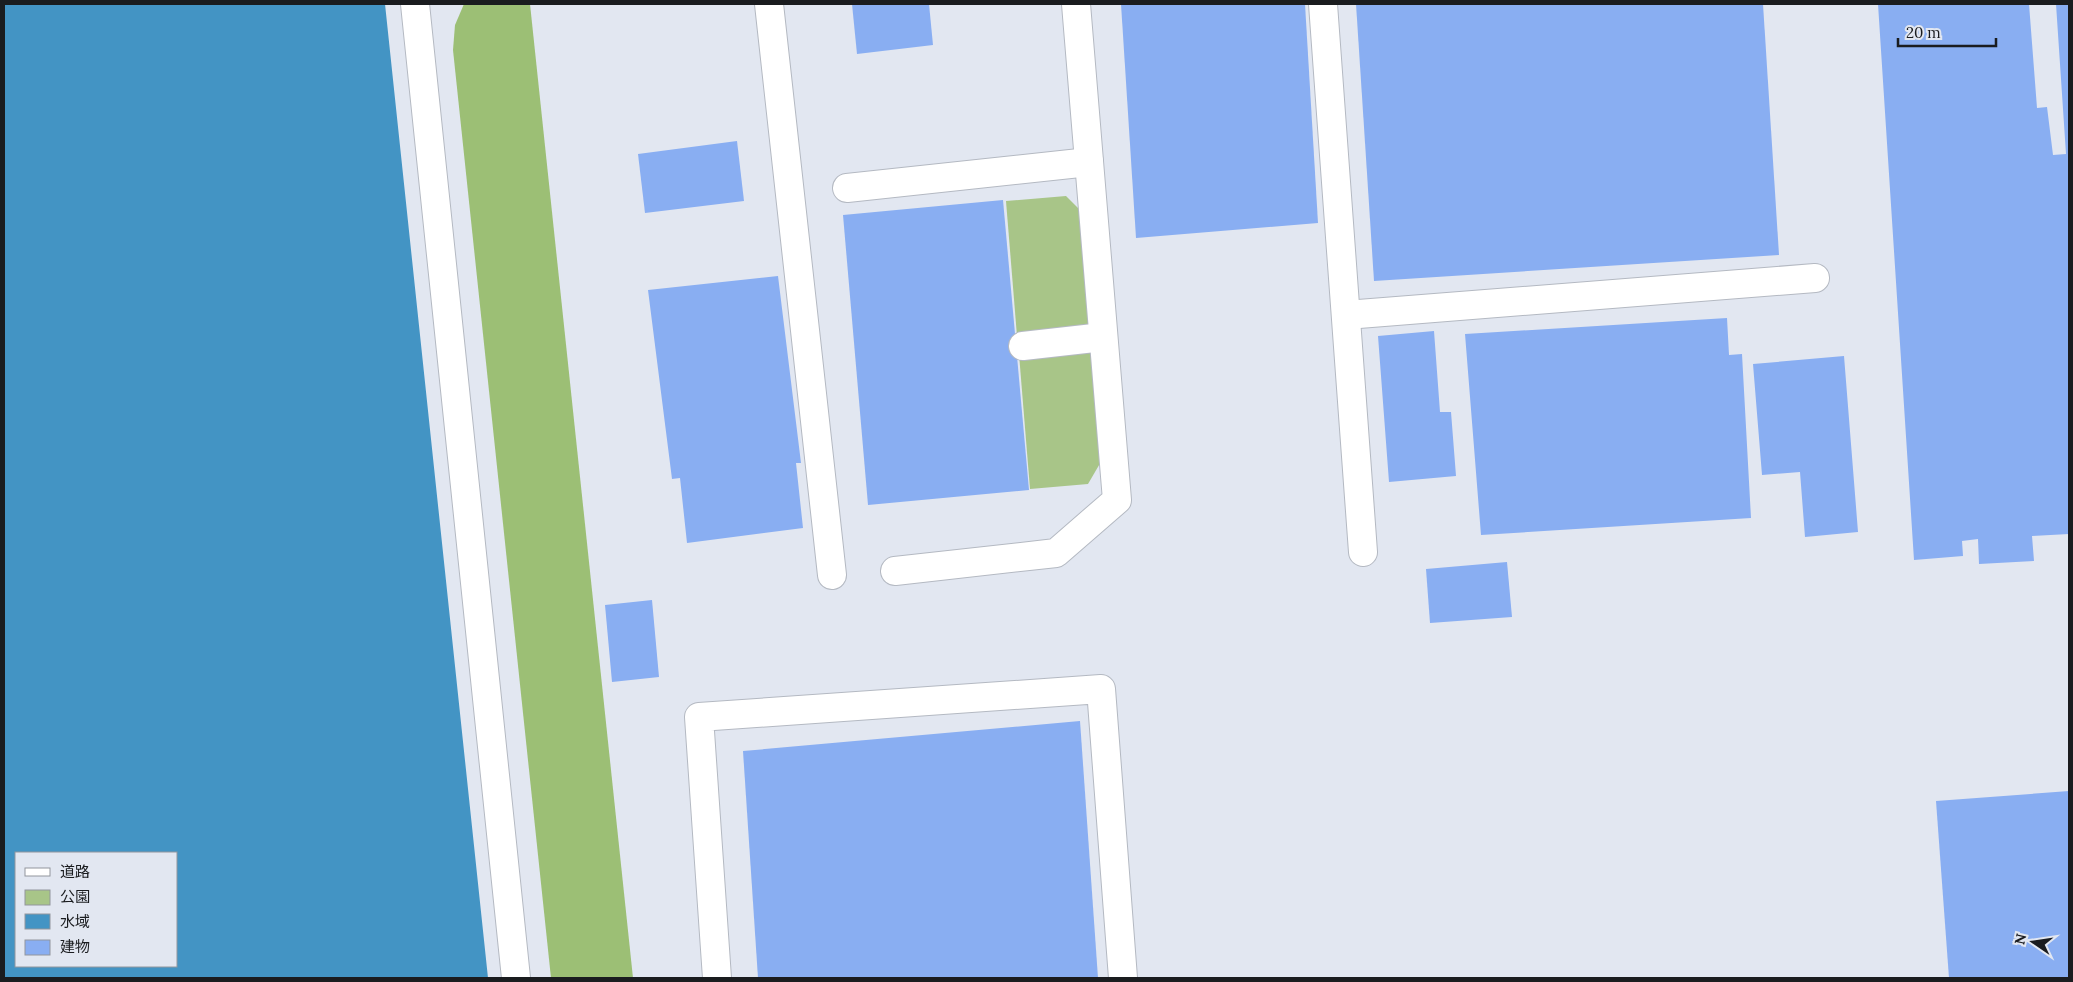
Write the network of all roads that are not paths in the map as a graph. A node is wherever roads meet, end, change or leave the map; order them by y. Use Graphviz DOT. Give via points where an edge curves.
graph roads {
  1 [pos="415,4"];
  2 [pos="769,4"];
  3 [pos="1076,4"];
  4 [pos="1323,4"];
  5 [pos="1089,162"];
  6 [pos="847,188"];
  7 [pos="1815,278"];
  8 [pos="1346,315"];
  9 [pos="1104,337"];
  10 [pos="1023,346"];
  11 [pos="1363,552"];
  12 [pos="895,571"];
  13 [pos="832,574"];
  14 [pos="516,978"];
  15 [pos="716,978"];
  16 [pos="1123,978"];
  1 -- 14 [label="street"];
  2 -- 13 [label="street"];
  3 -- 5 [label="street"];
  4 -- 8 [label="street"];
  5 -- 6 [label="street"];
  5 -- 9 [label="street"];
  7 -- 8 [label="street"];
  8 -- 11 [label="street"];
  9 -- 10 [label="street"];
  9 -- 12 [label="street" via="1117,500 1056,552"];
  15 -- 16 [label="street" via="699,717 1101,689"];
}
